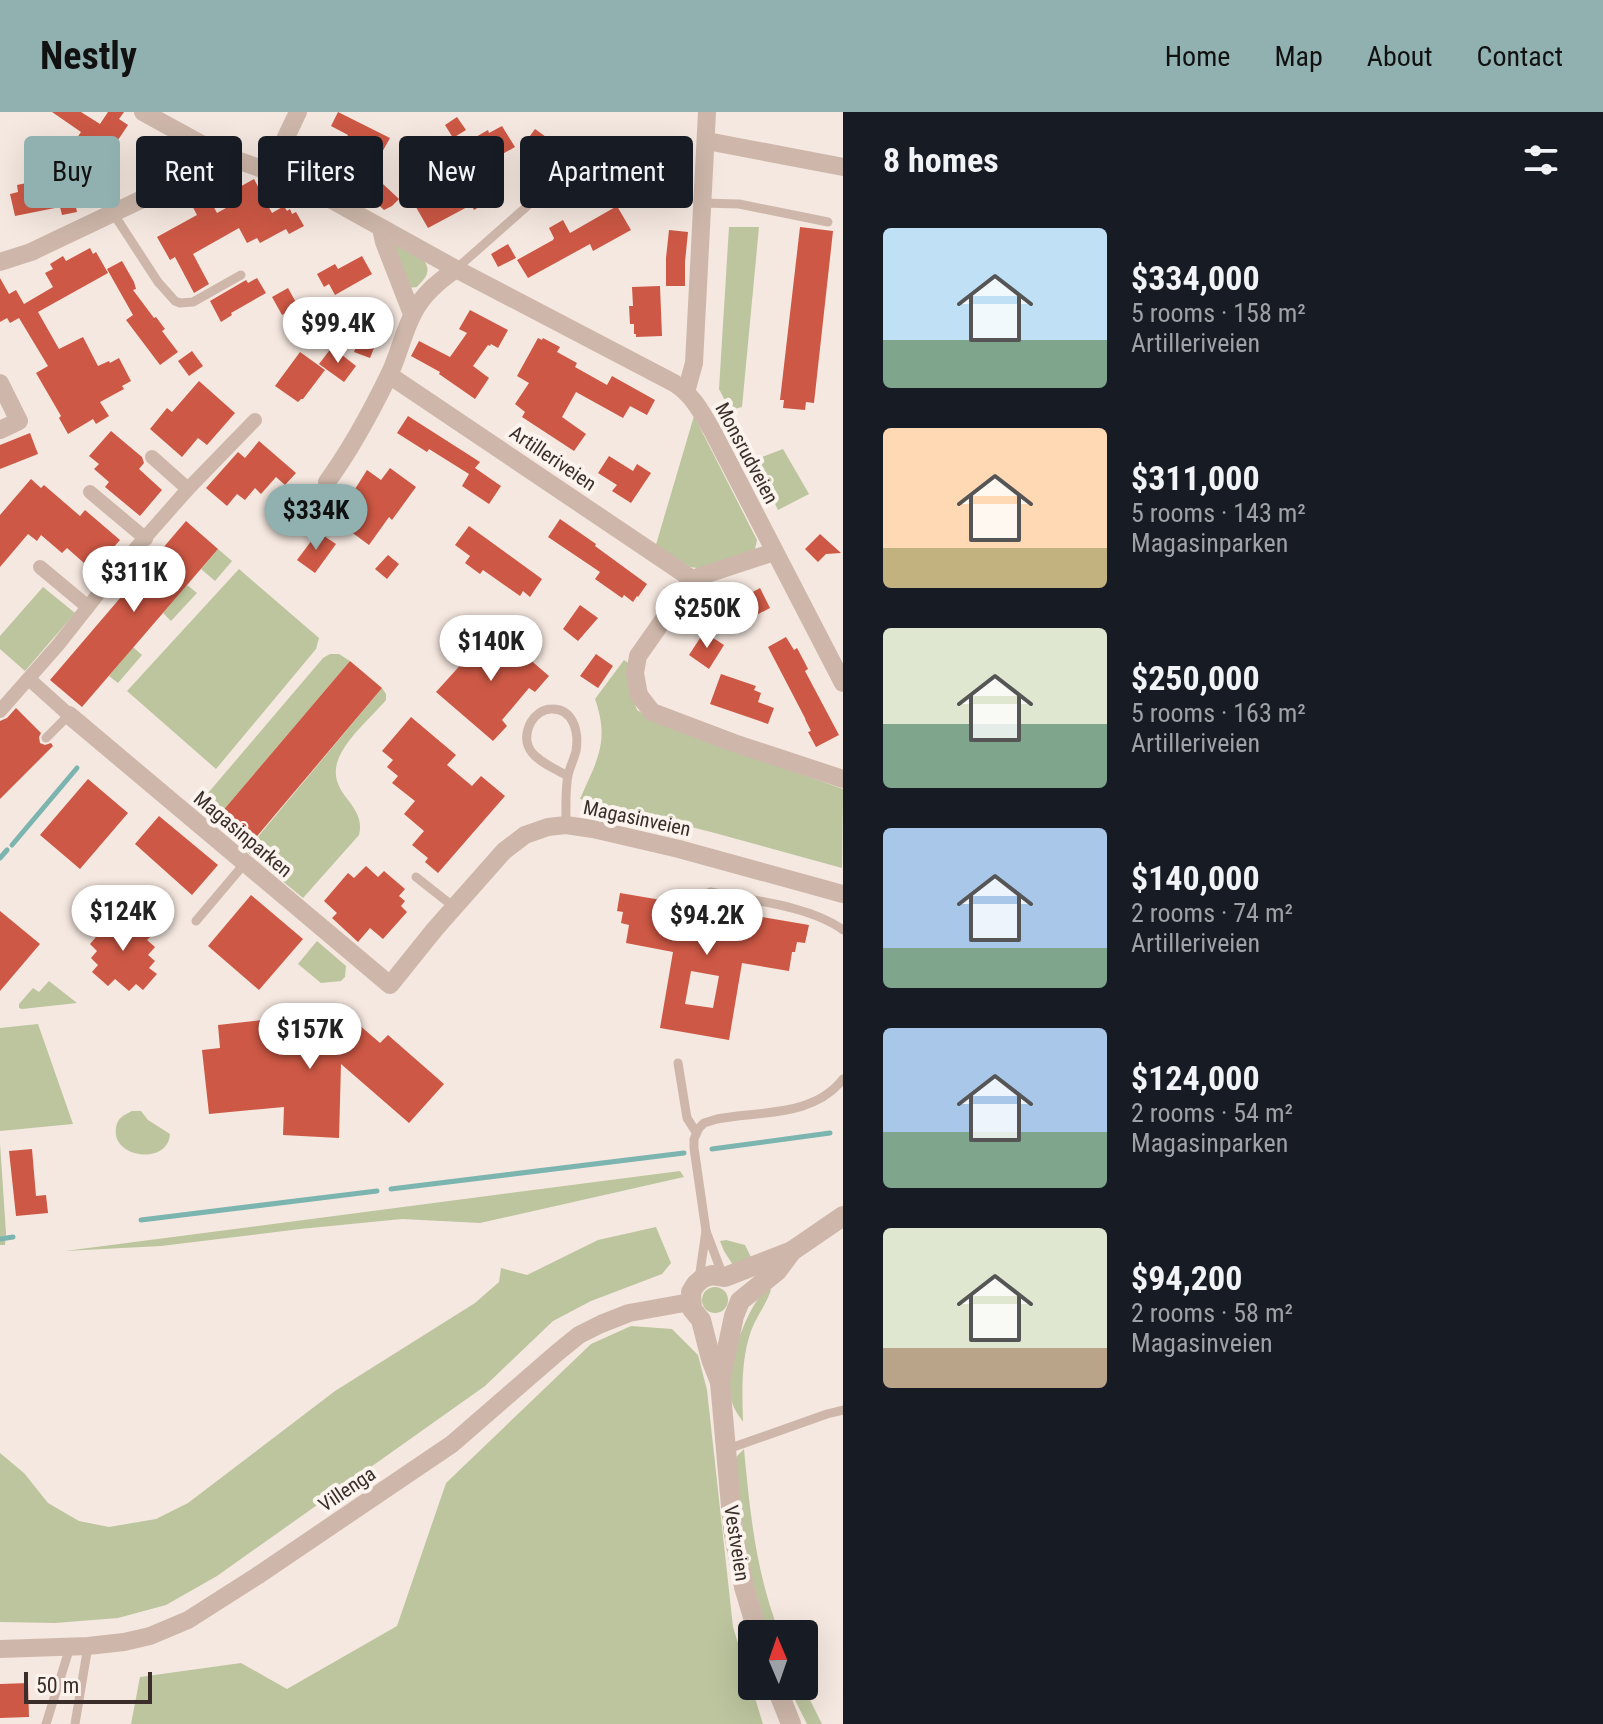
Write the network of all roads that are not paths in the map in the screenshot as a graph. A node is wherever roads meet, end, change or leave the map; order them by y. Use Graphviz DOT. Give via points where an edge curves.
graph roads {
  1 [pos="143,112"];
  2 [pos="298,112"];
  3 [pos="707,112"];
  4 [pos="187,136"];
  5 [pos="287,136"];
  6 [pos="707,141"];
  7 [pos="843,167"];
  8 [pos="136,202"];
  9 [pos="702,203"];
  10 [pos="346,208"];
  11 [pos="525,208"];
  12 [pos="113,213"];
  13 [pos="828,222"];
  14 [pos="381,228"];
  15 [pos="0,262"];
  16 [pos="456,269"];
  17 [pos="241,275"];
  18 [pos="412,314"];
  19 [pos="389,375"];
  20 [pos="0,383"];
  21 [pos="686,392"];
  22 [pos="255,420"];
  23 [pos="0,430"];
  24 [pos="152,457"];
  25 [pos="327,482"];
  26 [pos="188,489"];
  27 [pos="90,492"];
  28 [pos="146,539"];
  29 [pos="774,552"];
  30 [pos="40,567"];
  31 [pos="692,579"];
  32 [pos="88,607"];
  33 [pos="29,679"];
  34 [pos="843,683"];
  35 [pos="0,711"];
  36 [pos="69,715"];
  37 [pos="46,738"];
  38 [pos="568,776"];
  39 [pos="843,779"];
  40 [pos="566,825"];
  41 [pos="245,863"];
  42 [pos="416,877"];
  43 [pos="710,892"];
  44 [pos="843,892"];
  45 [pos="454,907"];
  46 [pos="196,921"];
  47 [pos="843,930"];
  48 [pos="390,985"];
  49 [pos="678,1063"];
  50 [pos="843,1079"];
  51 [pos="696,1132"];
  52 [pos="843,1216"];
  53 [pos="706,1231"];
  54 [pos="792,1251"];
  55 [pos="724,1277"];
  56 [pos="699,1282"];
  57 [pos="690,1302"];
  58 [pos="737,1309"];
  59 [pos="701,1320"];
  60 [pos="720,1382"];
  61 [pos="843,1410"];
  62 [pos="725,1450"];
  63 [pos="754,1620"];
  64 [pos="79,1646"];
  65 [pos="0,1649"];
  66 [pos="782,1700"];
  67 [pos="46,1724"];
  68 [pos="75,1724"];
  69 [pos="791,1724"];
  1 -- 4 [label="street, Monsrudveien"];
  2 -- 5 [label="street"];
  3 -- 6 [label="street"];
  6 -- 7 [label="street"];
  6 -- 9 [label="street"];
  8 -- 12 [label="street"];
  9 -- 13 [label="lane" via="739,204"];
  9 -- 21 [label="street" via="694,363"];
  10 -- 14 [label="street, Monsrudveien"];
  11 -- 16 [label="lane"];
  12 -- 15 [label="street"];
  12 -- 17 [label="lane" via="175,301 193,302"];
  14 -- 16 [label="street, Monsrudveien"];
  14 -- 18 [label="street"];
  16 -- 18 [label="street"];
  16 -- 21 [label="street, Monsrudveien"];
  18 -- 19 [label="street"];
  19 -- 25 [label="street"];
  19 -- 31 [label="street, Artilleriveien"];
  20 -- 23 [label="street" via="19,421"];
  21 -- 29 [label="street, Monsrudveien" via="713,432"];
  22 -- 26 [label="street"];
  24 -- 26 [label="street"];
  26 -- 28 [label="street"];
  27 -- 28 [label="street"];
  28 -- 32 [label="street"];
  29 -- 31 [label="street"];
  29 -- 34 [label="street, Monsrudveien"];
  30 -- 32 [label="street"];
  31 -- 39 [label="street" via="638,656 639,695 652,712"];
  32 -- 33 [label="street"];
  33 -- 35 [label="street"];
  33 -- 36 [label="street, Magasinparken"];
  36 -- 37 [label="lane"];
  36 -- 41 [label="street, Magasinparken"];
  38 -- 38 [label="lane" via="577,740 574,724 569,714 544,710 532,721 527,743 537,758"];
  38 -- 40 [label="lane"];
  40 -- 44 [label="street, Magasinveien"];
  40 -- 45 [label="street, Magasinveien" via="541,828 513,843"];
  41 -- 46 [label="lane"];
  41 -- 48 [label="street, Magasinparken"];
  42 -- 45 [label="lane"];
  43 -- 47 [label="lane" via="805,911"];
  45 -- 48 [label="street, Magasinveien"];
  49 -- 51 [label="lane" via="687,1118"];
  50 -- 51 [label="lane" via="807,1106 710,1121"];
  51 -- 53 [label="lane" via="695,1164"];
  52 -- 54 [label="street"];
  53 -- 55 [label="lane"];
  53 -- 56 [label="lane"];
  54 -- 55 [label="street"];
  54 -- 58 [label="street"];
  55 -- 56 [label="street" via="712,1275"];
  55 -- 58 [label="street" via="737,1287"];
  56 -- 57 [label="street"];
  57 -- 59 [label="street, Vestveien"];
  57 -- 64 [label="street, Villenga" via="629,1313 579,1335 452,1444 188,1620 137,1639"];
  58 -- 59 [label="street" via="722,1324"];
  58 -- 60 [label="street, Vestveien"];
  59 -- 60 [label="street, Vestveien"];
  60 -- 62 [label="street, Vestveien"];
  61 -- 62 [label="lane"];
  62 -- 63 [label="street, Vestveien" via="738,1560"];
  64 -- 65 [label="street, Villenga"];
  64 -- 67 [label="lane"];
  64 -- 68 [label="lane"];
  66 -- 69 [label="street"];
}
